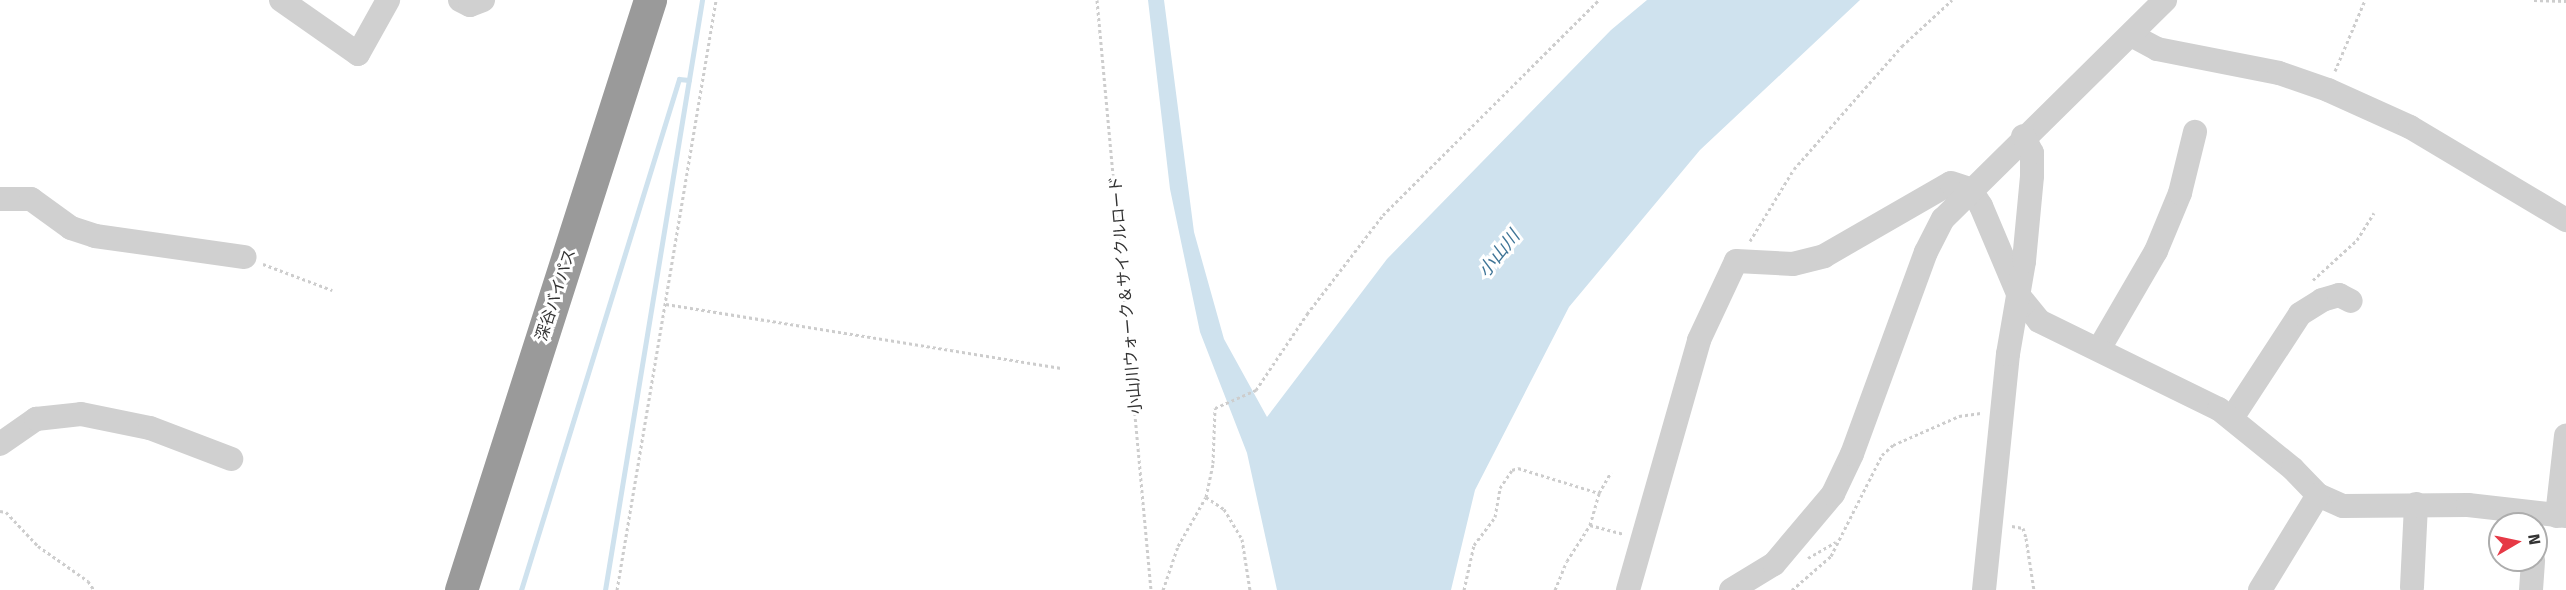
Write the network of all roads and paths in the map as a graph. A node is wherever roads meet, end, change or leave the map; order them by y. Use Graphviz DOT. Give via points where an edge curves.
graph roads {
  1 [pos="281,0"];
  2 [pos="388,0"];
  3 [pos="460,0"];
  4 [pos="483,0"];
  5 [pos="650,0"];
  6 [pos="716,0"];
  7 [pos="1097,0"];
  8 [pos="1599,0"];
  9 [pos="1953,0"];
  10 [pos="2165,0"];
  11 [pos="2365,0"];
  12 [pos="2534,0"];
  13 [pos="2566,1"];
  14 [pos="2131,35"];
  15 [pos="2328,90"];
  16 [pos="2195,132"];
  17 [pos="2023,136"];
  18 [pos="1970,189"];
  19 [pos="0,199"];
  20 [pos="2374,213"];
  21 [pos="2566,220"];
  22 [pos="245,257"];
  23 [pos="1736,261"];
  24 [pos="332,290"];
  25 [pos="2019,296"];
  26 [pos="2351,301"];
  27 [pos="666,304"];
  28 [pos="2301,314"];
  29 [pos="2099,349"];
  30 [pos="1063,368"];
  31 [pos="2002,413"];
  32 [pos="2232,418"];
  33 [pos="2566,436"];
  34 [pos="0,444"];
  35 [pos="231,459"];
  36 [pos="1611,472"];
  37 [pos="1599,493"];
  38 [pos="2318,495"];
  39 [pos="1206,497"];
  40 [pos="2416,504"];
  41 [pos="0,511"];
  42 [pos="2549,518"];
  43 [pos="1989,523"];
  44 [pos="1590,525"];
  45 [pos="1616,532"];
  46 [pos="2532,572"];
  47 [pos="2412,587"];
  48 [pos="94,590"];
  49 [pos="461,590"];
  50 [pos="617,590"];
  51 [pos="1151,590"];
  52 [pos="1163,590"];
  53 [pos="1250,590"];
  54 [pos="1464,590"];
  55 [pos="1555,590"];
  56 [pos="1628,590"];
  57 [pos="1731,590"];
  58 [pos="1792,590"];
  59 [pos="1984,590"];
  60 [pos="2034,590"];
  61 [pos="2260,590"];
  62 [pos="2531,590"];
  1 -- 2 [label="street" via="358,54"];
  3 -- 4 [label="street" via="470,5"];
  5 -- 49 [label="highway, 深谷バイパス"];
  6 -- 27 [label="path"];
  7 -- 51 [label="path, 小山川ウォーク＆サイクルロード"];
  8 -- 39 [label="path" via="1383,215 1339,270 1256,390 1215,408 1213,463"];
  9 -- 23 [label="path" via="1902,46 1794,169"];
  10 -- 14 [label="street"];
  11 -- 15 [label="path"];
  12 -- 13 [label="path"];
  14 -- 15 [label="street" via="2157,50 2279,73"];
  14 -- 17 [label="street"];
  15 -- 21 [label="street" via="2410,127"];
  16 -- 29 [label="street" via="2180,193 2157,251"];
  17 -- 18 [label="street"];
  17 -- 25 [label="street" via="2032,153 2032,176"];
  18 -- 23 [label="street" via="1951,183 1935,189 1857,241 1824,256 1793,264"];
  18 -- 25 [label="street"];
  18 -- 57 [label="street" via="1943,219 1926,252 1852,454 1833,494 1774,564"];
  19 -- 22 [label="street" via="31,199 71,228 95,236"];
  20 -- 28 [label="path" via="2357,240 2295,297"];
  22 -- 24 [label="path"];
  23 -- 56 [label="street" via="1699,340"];
  25 -- 29 [label="street" via="2039,321"];
  25 -- 31 [label="street"];
  26 -- 28 [label="street" via="2339,296 2322,300"];
  27 -- 30 [label="path"];
  27 -- 50 [label="path"];
  28 -- 32 [label="street"];
  29 -- 32 [label="street"];
  31 -- 43 [label="street"];
  31 -- 58 [label="path" via="1959,416 1893,445 1882,455 1831,556"];
  32 -- 38 [label="street"];
  33 -- 42 [label="street"];
  34 -- 35 [label="street" via="36,419 89,414 150,428"];
  36 -- 37 [label="path"];
  37 -- 44 [label="path"];
  37 -- 54 [label="path" via="1518,468 1512,470 1500,488 1495,517 1474,545"];
  38 -- 40 [label="street" via="2343,506"];
  38 -- 61 [label="street"];
  39 -- 52 [label="path" via="1181,539"];
  39 -- 53 [label="path" via="1224,509 1242,539"];
  40 -- 42 [label="street" via="2468,505"];
  40 -- 47 [label="street"];
  41 -- 48 [label="path" via="6,512 38,546 88,581"];
  43 -- 59 [label="street"];
  43 -- 60 [label="path" via="2023,528"];
  44 -- 45 [label="path"];
  44 -- 55 [label="path" via="1566,561"];
  46 -- 62 [label="street"];
}
